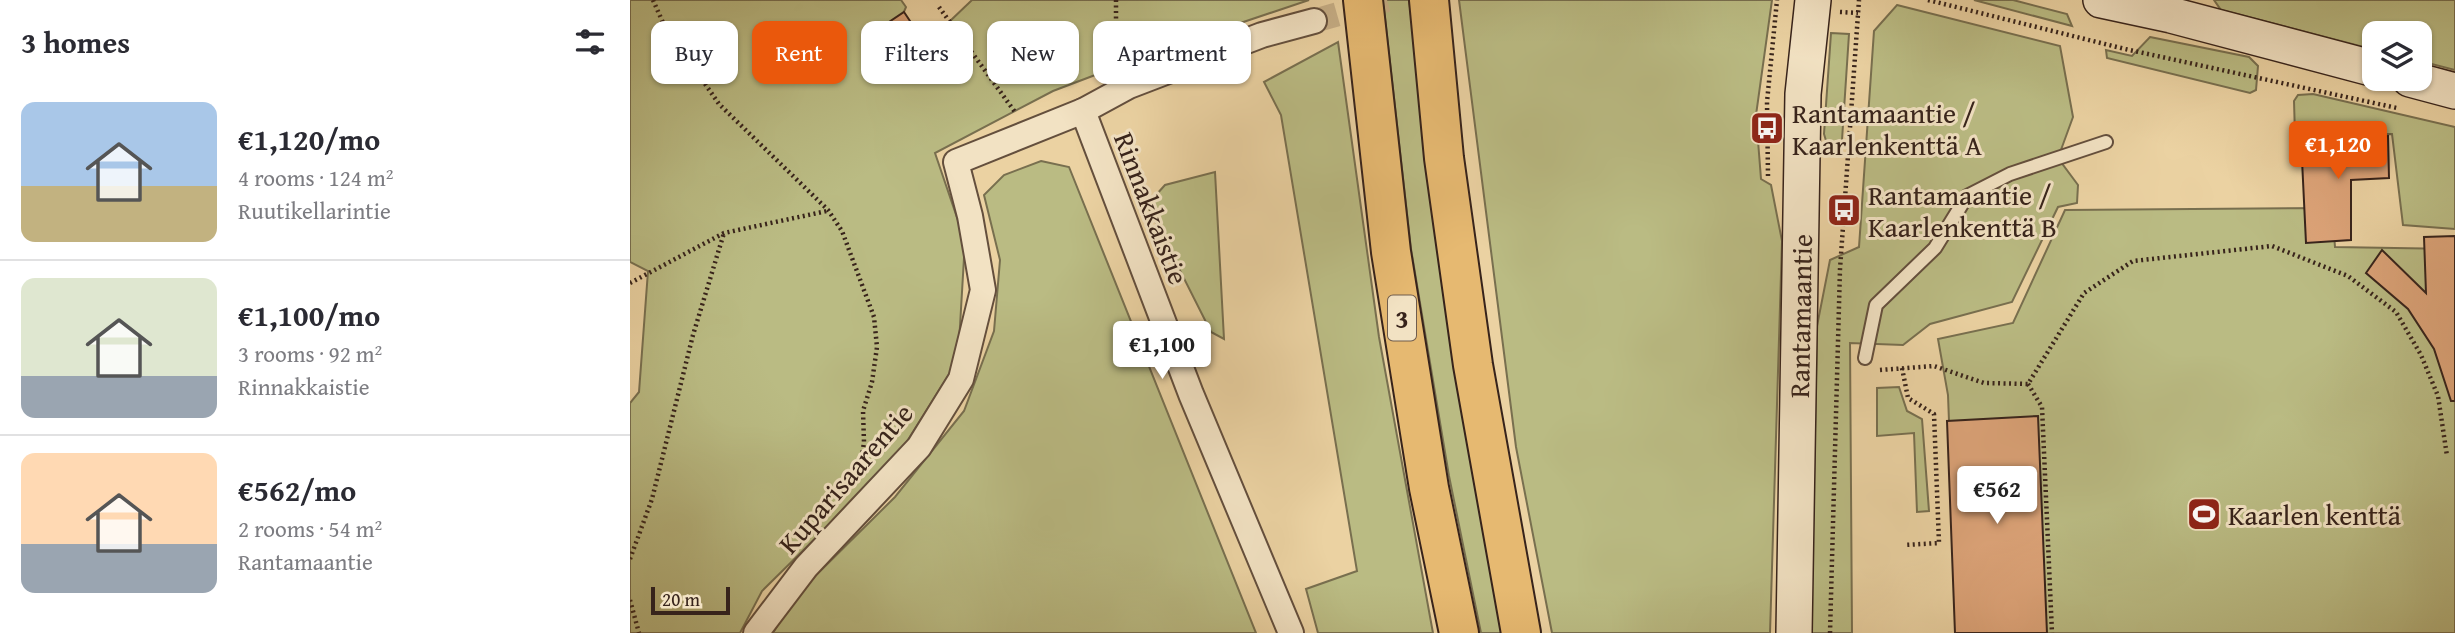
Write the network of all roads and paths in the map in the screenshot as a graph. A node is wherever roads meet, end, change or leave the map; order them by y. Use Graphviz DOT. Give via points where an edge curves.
graph roads {
  1 [pos="653,0"];
  2 [pos="1116,0"];
  3 [pos="1363,0"];
  4 [pos="1429,0"];
  5 [pos="1777,0"];
  6 [pos="1813,0"];
  7 [pos="1859,0"];
  8 [pos="1928,0"];
  9 [pos="2101,0"];
  10 [pos="939,7"];
  11 [pos="2174,8"];
  12 [pos="1314,20"];
  13 [pos="2362,65"];
  14 [pos="1129,86"];
  15 [pos="2455,91"];
  16 [pos="2408,94"];
  17 [pos="1083,111"];
  18 [pos="1030,132"];
  19 [pos="2106,142"];
  20 [pos="1768,176"];
  21 [pos="828,210"];
  22 [pos="724,233"];
  23 [pos="630,283"];
  24 [pos="1865,358"];
  25 [pos="1902,368"];
  26 [pos="1877,370"];
  27 [pos="2028,384"];
  28 [pos="2446,456"];
  29 [pos="855,516"];
  30 [pos="1905,545"];
  31 [pos="630,559"];
  32 [pos="630,600"];
  33 [pos="639,633"];
  34 [pos="756,633"];
  35 [pos="1292,633"];
  36 [pos="1459,633"];
  37 [pos="1521,633"];
  38 [pos="1794,633"];
  39 [pos="1830,633"];
  40 [pos="2052,633"];
  1 -- 21 [label="path" via="664,25 719,104"];
  2 -- 14 [label="path" via="1116,41"];
  3 -- 36 [label="highway, 3" via="1391,252 1429,488"];
  4 -- 37 [label="highway" via="1444,158 1473,365"];
  5 -- 20 [label="path" via="1767,102"];
  6 -- 38 [label="main road, Rantamaantie" via="1803,94"];
  7 -- 39 [label="path" via="1840,269"];
  8 -- 16 [label="path" via="2125,49"];
  9 -- 11 [label="main road"];
  10 -- 18 [label="path"];
  11 -- 13 [label="main road"];
  12 -- 14 [label="street, Rinnakkaistie"];
  14 -- 17 [label="street, Rinnakkaistie"];
  15 -- 16 [label="main road"];
  17 -- 18 [label="street, Kuparisaarentie"];
  17 -- 35 [label="street, Rinnakkaistie" via="1191,394"];
  18 -- 29 [label="street, Kuparisaarentie" via="957,162 983,290 961,379 919,447"];
  19 -- 24 [label="lane" via="2010,174 1967,196 1935,248 1876,305"];
  21 -- 22 [label="path"];
  21 -- 29 [label="path" via="842,232 874,317 877,347 863,411"];
  22 -- 23 [label="path"];
  22 -- 31 [label="path" via="652,499"];
  25 -- 26 [label="path"];
  25 -- 27 [label="path" via="1934,366 1984,383"];
  25 -- 30 [label="path" via="1908,398 1934,414 1939,543"];
  27 -- 28 [label="path" via="2084,293 2133,261 2272,247 2348,276 2396,312 2438,396"];
  27 -- 40 [label="path" via="2042,407"];
  29 -- 34 [label="street, Kuparisaarentie" via="806,567"];
  32 -- 33 [label="path"];
}
